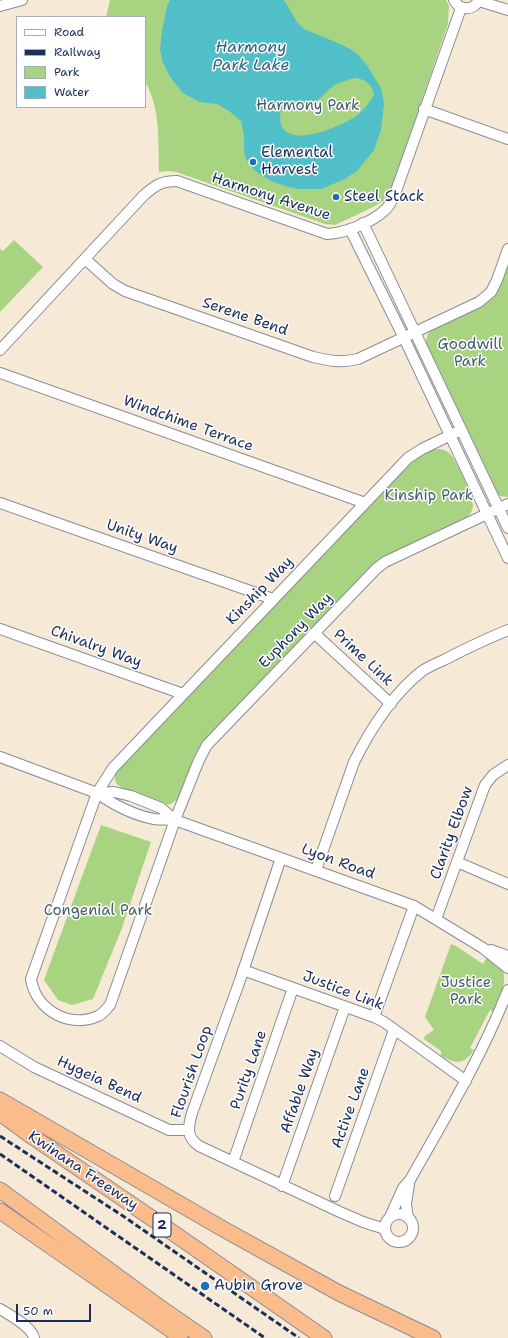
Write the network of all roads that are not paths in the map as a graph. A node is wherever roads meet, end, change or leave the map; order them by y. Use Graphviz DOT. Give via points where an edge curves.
graph roads {
  1 [pos="22,0"];
  2 [pos="454,0"];
  3 [pos="479,0"];
  4 [pos="5,3"];
  5 [pos="461,8"];
  6 [pos="508,10"];
  7 [pos="424,109"];
  8 [pos="508,139"];
  9 [pos="362,223"];
  10 [pos="350,229"];
  11 [pos="508,249"];
  12 [pos="85,259"];
  13 [pos="415,332"];
  14 [pos="404,338"];
  15 [pos="0,350"];
  16 [pos="0,373"];
  17 [pos="461,430"];
  18 [pos="450,436"];
  19 [pos="0,503"];
  20 [pos="365,503"];
  21 [pos="504,506"];
  22 [pos="488,514"];
  23 [pos="508,528"];
  24 [pos="508,558"];
  25 [pos="273,599"];
  26 [pos="0,629"];
  27 [pos="508,630"];
  28 [pos="314,633"];
  29 [pos="183,694"];
  30 [pos="391,704"];
  31 [pos="0,757"];
  32 [pos="508,765"];
  33 [pos="97,793"];
  34 [pos="176,820"];
  35 [pos="281,858"];
  36 [pos="457,862"];
  37 [pos="316,870"];
  38 [pos="508,884"];
  39 [pos="414,906"];
  40 [pos="436,919"];
  41 [pos="483,948"];
  42 [pos="508,956"];
  43 [pos="508,968"];
  44 [pos="243,970"];
  45 [pos="293,988"];
  46 [pos="508,990"];
  47 [pos="345,1007"];
  48 [pos="508,1007"];
  49 [pos="374,1017"];
  50 [pos="497,1018"];
  51 [pos="394,1030"];
  52 [pos="0,1046"];
  53 [pos="466,1081"];
  54 [pos="0,1100"];
  55 [pos="0,1113"];
  56 [pos="189,1130"];
  57 [pos="233,1162"];
  58 [pos="410,1180"];
  59 [pos="282,1186"];
  60 [pos="0,1190"];
  61 [pos="335,1196"];
  62 [pos="0,1211"];
  63 [pos="390,1217"];
  64 [pos="408,1218"];
  65 [pos="385,1229"];
  66 [pos="0,1309"];
  67 [pos="34,1338"];
  68 [pos="180,1338"];
  69 [pos="204,1338"];
  70 [pos="324,1338"];
  71 [pos="434,1338"];
  1 -- 4 [label="street"];
  2 -- 5 [label="street"];
  3 -- 5 [label="street" via="472,8"];
  3 -- 6 [label="street"];
  5 -- 7 [label="street, Harmony Avenue"];
  7 -- 8 [label="street"];
  7 -- 9 [label="street, Harmony Avenue" via="392,202 380,214"];
  9 -- 10 [label="street, Harmony Avenue"];
  9 -- 13 [label="street"];
  10 -- 12 [label="street, Harmony Avenue" via="327,234 177,181 167,181 159,183 144,196"];
  10 -- 14 [label="street"];
  11 -- 13 [label="street, Serene Bend" via="491,292 479,302"];
  12 -- 14 [label="street, Serene Bend" via="113,284 125,291 329,361 344,362 358,359"];
  12 -- 15 [label="street, Harmony Avenue"];
  13 -- 14 [label="street, Serene Bend"];
  13 -- 17 [label="street"];
  14 -- 18 [label="street"];
  16 -- 20 [label="street, Windchime Terrace"];
  17 -- 18 [label="street, Kinship Way"];
  17 -- 21 [label="street"];
  18 -- 20 [label="street, Kinship Way" via="408,458"];
  18 -- 22 [label="street"];
  19 -- 25 [label="street, Unity Way"];
  20 -- 25 [label="street, Kinship Way"];
  21 -- 22 [label="street, Euphony Way"];
  21 -- 23 [label="street"];
  22 -- 24 [label="street"];
  22 -- 28 [label="street, Euphony Way" via="376,569"];
  25 -- 29 [label="street, Kinship Way"];
  26 -- 29 [label="street, Chivalry Way"];
  27 -- 30 [label="street" via="423,670"];
  28 -- 30 [label="street, Prime Link"];
  28 -- 34 [label="street, Euphony Way" via="207,745"];
  29 -- 33 [label="street, Kinship Way" via="113,768"];
  30 -- 37 [label="street" via="354,762"];
  31 -- 33 [label="street, Lyon Road"];
  32 -- 36 [label="street, Clarity Elbow" via="493,775 485,786"];
  33 -- 34 [label="street, Lyon Road" via="110,803 133,813 155,819"];
  33 -- 34 [label="street, Lyon Road" via="114,792 131,796 161,808"];
  33 -- 34 [label="street, Euphony Way" via="31,979 32,989 37,997 46,1008 58,1016 71,1020 87,1019 100,1016 110,1006"];
  34 -- 35 [label="street, Lyon Road"];
  35 -- 37 [label="street, Lyon Road"];
  35 -- 44 [label="street, Flourish Loop"];
  36 -- 38 [label="street"];
  36 -- 40 [label="street, Clarity Elbow"];
  37 -- 39 [label="street, Lyon Road"];
  39 -- 40 [label="street, Lyon Road"];
  39 -- 49 [label="street"];
  40 -- 41 [label="street, Lyon Road"];
  41 -- 42 [label="street, Lyon Road"];
  41 -- 43 [label="street, Lyon Road"];
  44 -- 45 [label="street, Justice Link"];
  44 -- 56 [label="street, Flourish Loop" via="192,1113"];
  45 -- 47 [label="street, Justice Link"];
  45 -- 57 [label="street, Purity Lane"];
  46 -- 50 [label="street"];
  47 -- 49 [label="street, Justice Link"];
  47 -- 59 [label="street, Affable Way"];
  48 -- 50 [label="street"];
  49 -- 51 [label="street, Justice Link"];
  50 -- 53 [label="street"];
  51 -- 53 [label="street, Justice Link"];
  51 -- 61 [label="street, Active Lane"];
  52 -- 56 [label="street, Hygeia Bend" via="34,1067 169,1130"];
  53 -- 58 [label="street"];
  54 -- 71 [label="highway, 2" via="339,1293"];
  55 -- 70 [label="highway, Kwinana Freeway / 2"];
  56 -- 57 [label="street, Flourish Loop" via="193,1142"];
  57 -- 59 [label="street, Flourish Loop"];
  58 -- 63 [label="street"];
  58 -- 64 [label="street" via="406,1204"];
  59 -- 65 [label="street, Flourish Loop" via="363,1222"];
  60 -- 69 [label="highway"];
  62 -- 68 [label="highway"];
  63 -- 64 [label="street" via="401,1214"];
  63 -- 65 [label="street"];
  64 -- 65 [label="street" via="412,1225 411,1233 403,1241 392,1240"];
  66 -- 67 [label="street" via="22,1323"];
}
